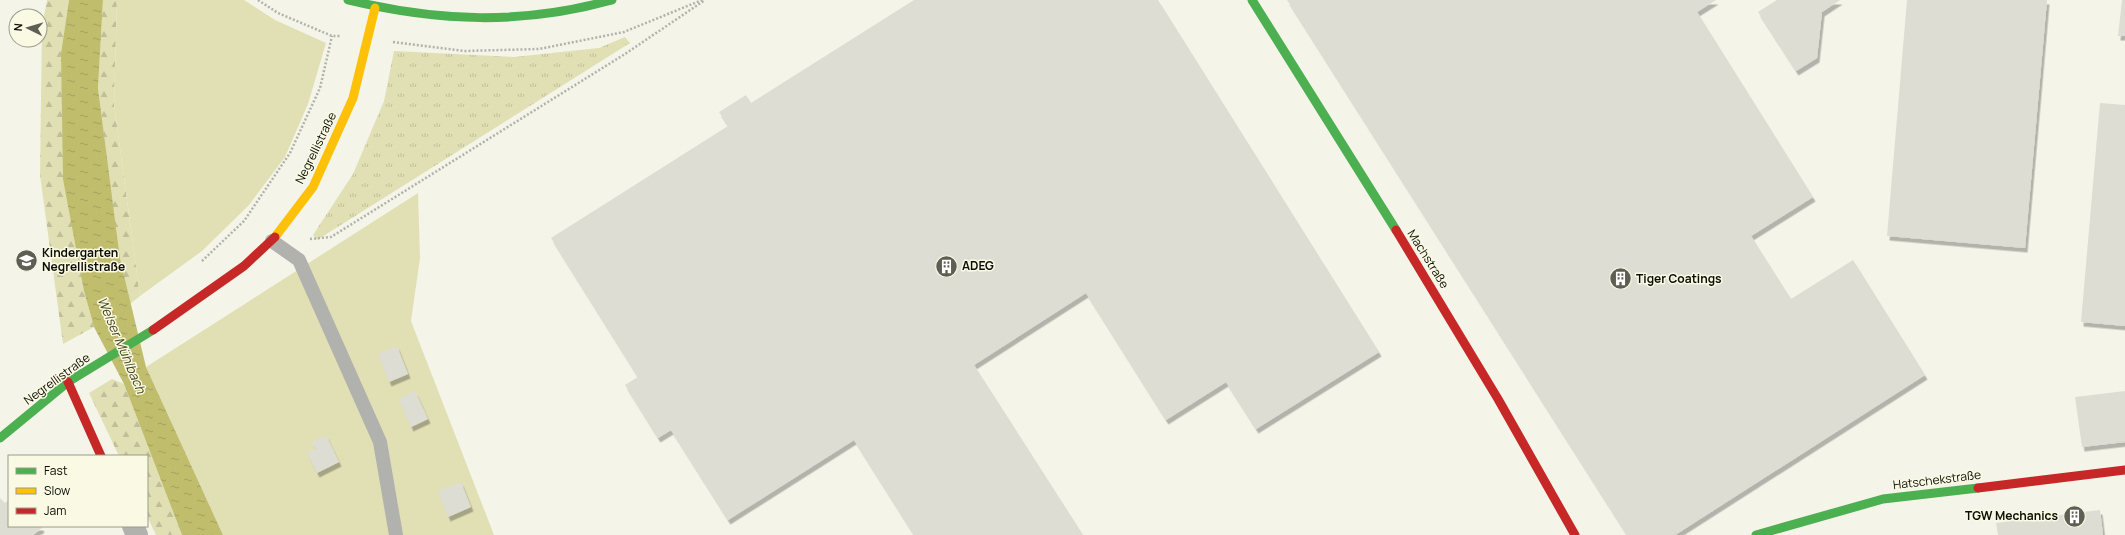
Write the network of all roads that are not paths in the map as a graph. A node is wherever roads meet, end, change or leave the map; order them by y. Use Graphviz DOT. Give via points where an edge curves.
graph roads {
  1 [pos="348,0"];
  2 [pos="612,0"];
  3 [pos="1252,0"];
  4 [pos="375,8"];
  5 [pos="272,241"];
  6 [pos="68,382"];
  7 [pos="0,438"];
  8 [pos="101,455"];
  9 [pos="2125,470"];
  10 [pos="396,535"];
  11 [pos="1575,535"];
  12 [pos="1756,535"];
  1 -- 4 [label="street"];
  2 -- 4 [label="street" via="534,17 454,18"];
  3 -- 11 [label="street, Machstraße" via="1432,289 1534,459"];
  4 -- 5 [label="street, Negrellistraße" via="353,98 312,187"];
  5 -- 6 [label="street, Negrellistraße" via="244,266 141,338"];
  5 -- 10 [label="lane" via="299,260 380,442"];
  6 -- 7 [label="street, Negrellistraße"];
  6 -- 8 [label="street"];
  9 -- 12 [label="street, Hatschekstraße" via="1883,498"];
}
